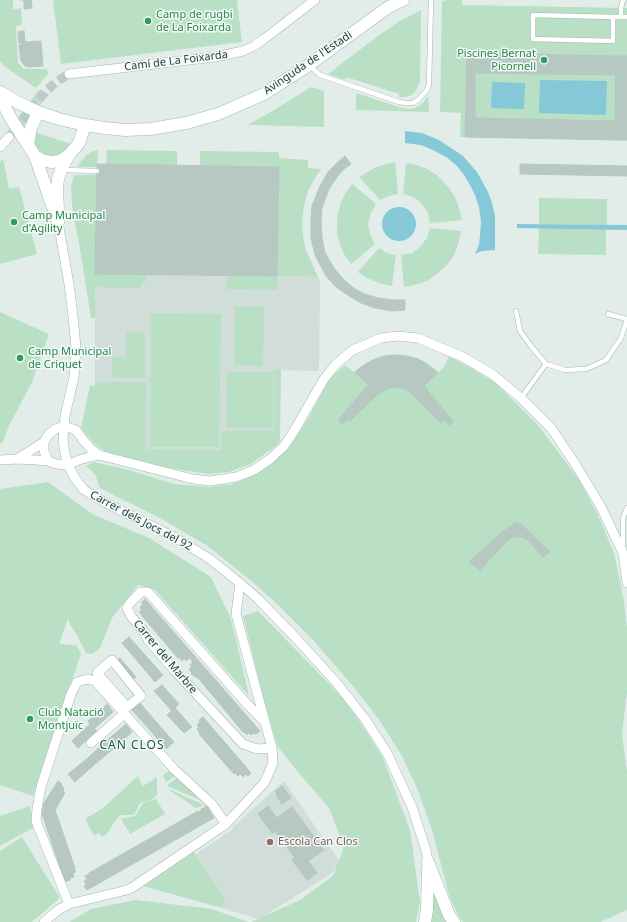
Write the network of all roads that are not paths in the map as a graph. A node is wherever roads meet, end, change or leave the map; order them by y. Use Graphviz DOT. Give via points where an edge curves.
graph roads {
  1 [pos="315,0"];
  2 [pos="403,0"];
  3 [pos="431,0"];
  4 [pos="623,0"];
  5 [pos="613,17"];
  6 [pos="621,17"];
  7 [pos="627,17"];
  8 [pos="309,65"];
  9 [pos="69,74"];
  10 [pos="0,92"];
  11 [pos="0,97"];
  12 [pos="38,112"];
  13 [pos="85,125"];
  14 [pos="9,137"];
  15 [pos="28,145"];
  16 [pos="0,147"];
  17 [pos="69,155"];
  18 [pos="35,156"];
  19 [pos="61,170"];
  20 [pos="97,171"];
  21 [pos="58,222"];
  22 [pos="516,311"];
  23 [pos="608,314"];
  24 [pos="627,320"];
  25 [pos="546,364"];
  26 [pos="521,398"];
  27 [pos="64,426"];
  28 [pos="83,440"];
  29 [pos="44,442"];
  30 [pos="99,455"];
  31 [pos="17,459"];
  32 [pos="0,460"];
  33 [pos="79,460"];
  34 [pos="48,461"];
  35 [pos="68,465"];
  36 [pos="627,508"];
  37 [pos="625,535"];
  38 [pos="623,553"];
  39 [pos="627,583"];
  40 [pos="240,584"];
  41 [pos="97,673"];
  42 [pos="124,714"];
  43 [pos="265,722"];
  44 [pos="91,743"];
  45 [pos="272,748"];
  46 [pos="226,824"];
  47 [pos="428,862"];
  48 [pos="69,904"];
  49 [pos="44,922"];
  50 [pos="425,922"];
  51 [pos="454,922"];
  1 -- 9 [label="street, Camí de La Foixarda" via="264,39 243,51 215,57"];
  2 -- 8 [label="street, Avinguda de l'Estadi" via="387,8"];
  3 -- 8 [label="lane" via="429,84 427,90 413,103 399,102 320,75"];
  4 -- 6 [label="lane"];
  5 -- 5 [label="lane" via="533,15 533,39 613,41"];
  5 -- 6 [label="lane"];
  6 -- 7 [label="lane"];
  8 -- 13 [label="street, Avinguda de l'Estadi" via="264,94 218,114 186,123 125,130"];
  10 -- 12 [label="street, Avinguda de l'Estadi"];
  11 -- 15 [label="street"];
  12 -- 13 [label="street, Avinguda de l'Estadi"];
  12 -- 15 [label="street" via="31,128"];
  13 -- 17 [label="street" via="79,143"];
  14 -- 16 [label="street"];
  15 -- 18 [label="street"];
  17 -- 18 [label="street" via="60,161 51,162"];
  17 -- 19 [label="street"];
  18 -- 21 [label="street"];
  19 -- 20 [label="lane"];
  19 -- 21 [label="street" via="57,187"];
  21 -- 27 [label="street, Carrer dels Jocs del 92" via="69,284 76,348 74,377"];
  22 -- 25 [label="lane" via="520,331"];
  23 -- 24 [label="lane"];
  24 -- 25 [label="lane" via="621,338 606,360 586,369 565,370"];
  25 -- 26 [label="lane"];
  26 -- 30 [label="street" via="492,374 462,357 418,338 381,338 353,350 336,364 324,379 284,446 254,470 236,477 210,481"];
  26 -- 38 [label="street" via="551,428 574,462 600,505"];
  27 -- 28 [label="street" via="76,430"];
  27 -- 29 [label="street" via="55,429"];
  27 -- 35 [label="street, Carrer dels Jocs del 92" via="63,440"];
  28 -- 30 [label="street"];
  28 -- 33 [label="street" via="84,450"];
  29 -- 31 [label="street"];
  29 -- 34 [label="street"];
  30 -- 33 [label="street"];
  31 -- 32 [label="street"];
  31 -- 34 [label="street"];
  33 -- 35 [label="street"];
  34 -- 35 [label="street"];
  35 -- 40 [label="street, Carrer dels Jocs del 92" via="84,490 174,537 210,559"];
  36 -- 37 [label="lane" via="623,518"];
  37 -- 38 [label="lane"];
  38 -- 39 [label="street"];
  40 -- 43 [label="street" via="236,614"];
  40 -- 47 [label="street, Carrer dels Jocs del 92" via="294,636 365,718 387,753 412,807"];
  41 -- 41 [label="street" via="112,660 142,696 127,707"];
  42 -- 44 [label="street"];
  42 -- 46 [label="street" via="175,770 212,804"];
  42 -- 48 [label="street" via="95,681 88,679 77,682 41,787 36,821"];
  43 -- 45 [label="street"];
  43 -- 45 [label="street, Carrer del Marbre" via="148,592 141,592 130,603 127,608 148,640 243,744 257,749"];
  45 -- 46 [label="street" via="273,763 268,777"];
  46 -- 48 [label="street" via="133,887"];
  47 -- 50 [label="street"];
  47 -- 51 [label="street"];
  48 -- 49 [label="street"];
}
